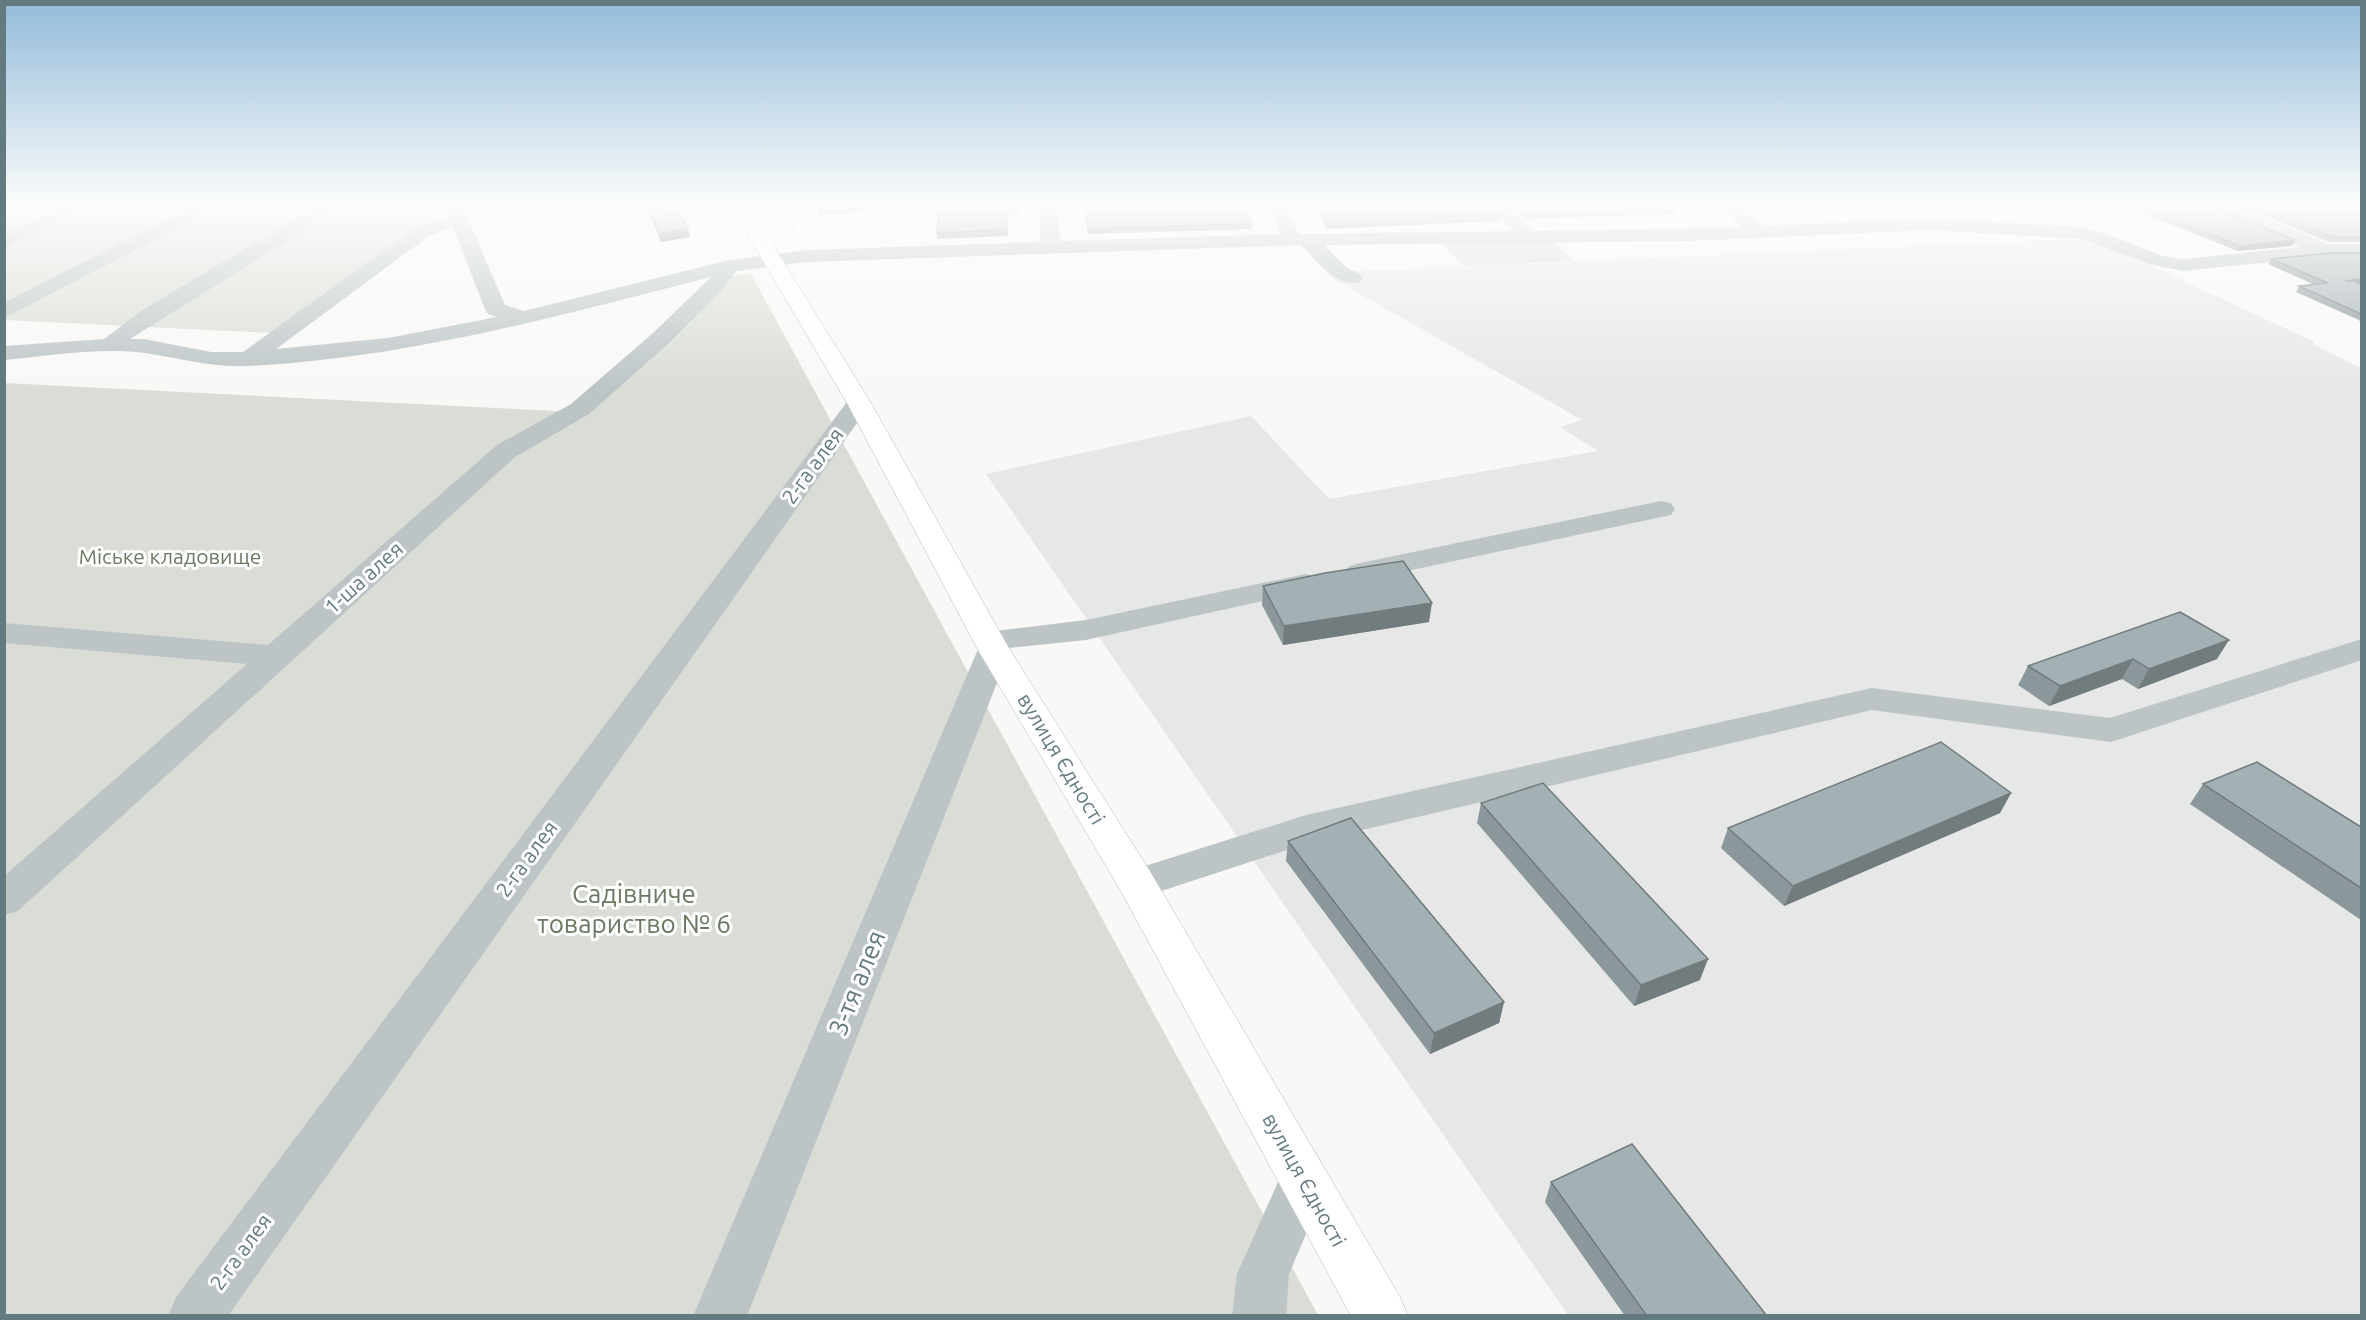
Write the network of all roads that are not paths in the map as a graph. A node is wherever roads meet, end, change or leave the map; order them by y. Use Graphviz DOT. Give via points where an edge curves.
graph roads {
  1 [pos="729,266"];
  2 [pos="91,267"];
  3 [pos="230,267"];
  4 [pos="375,267"];
  5 [pos="479,267"];
  6 [pos="727,267"];
  7 [pos="793,267"];
  8 [pos="1333,267"];
  9 [pos="1353,278"];
  10 [pos="4,312"];
  11 [pos="523,318"];
  12 [pos="110,345"];
  13 [pos="4,353"];
  14 [pos="248,359"];
  15 [pos="859,403"];
  16 [pos="1660,509"];
  17 [pos="12,641"];
  18 [pos="991,645"];
  19 [pos="2361,649"];
  20 [pos="277,656"];
  21 [pos="1137,884"];
  22 [pos="4,900"];
  23 [pos="1304,1180"];
  24 [pos="195,1316"];
  25 [pos="720,1316"];
  26 [pos="1259,1316"];
  27 [pos="1381,1316"];
  1 -- 20 [label="street, 1-ша алея" via="716,285 580,410 506,452"];
  2 -- 10 [label="street"];
  3 -- 12 [label="street"];
  4 -- 14 [label="street"];
  5 -- 11 [label="street" via="496,309"];
  6 -- 11 [label="street"];
  7 -- 15 [label="main road, вулиця Єдності"];
  8 -- 9 [label="street"];
  11 -- 14 [label="street" via="388,345"];
  12 -- 13 [label="street"];
  12 -- 14 [label="street" via="144,346 211,359"];
  15 -- 18 [label="main road, вулиця Єдності"];
  15 -- 24 [label="street, 2-га алея"];
  16 -- 18 [label="street" via="1086,630"];
  17 -- 20 [label="street"];
  18 -- 21 [label="main road, вулиця Єдності"];
  18 -- 25 [label="street, 3-тя алея"];
  19 -- 21 [label="street" via="2111,730 1872,699 1306,829"];
  20 -- 22 [label="street, 1-ша алея"];
  21 -- 23 [label="main road, вулиця Єдності"];
  23 -- 26 [label="street" via="1263,1274"];
  23 -- 27 [label="main road, вулиця Єдності"];
}
